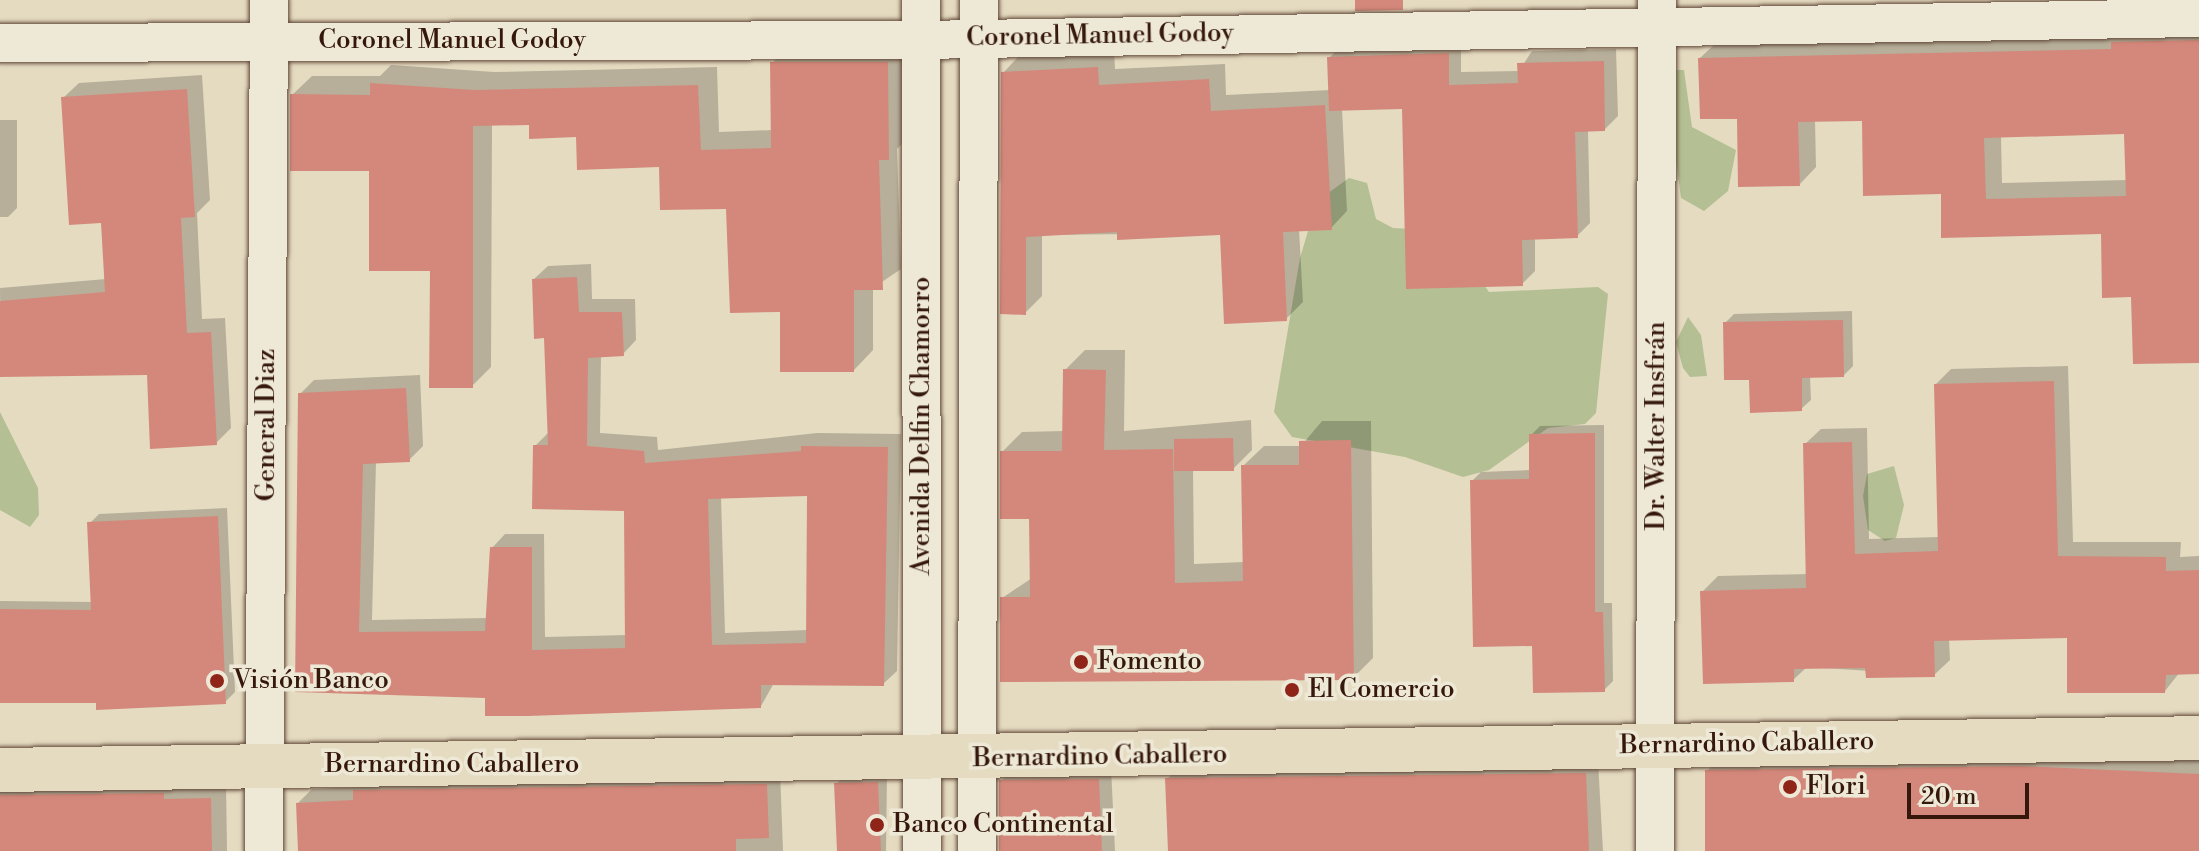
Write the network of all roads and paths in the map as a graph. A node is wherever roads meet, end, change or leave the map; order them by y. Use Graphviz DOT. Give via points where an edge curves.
graph roads {
  1 [pos="269,0"];
  2 [pos="921,0"];
  3 [pos="979,0"];
  4 [pos="1657,12"];
  5 [pos="2199,18"];
  6 [pos="979,38"];
  7 [pos="921,40"];
  8 [pos="269,41"];
  9 [pos="0,43"];
  10 [pos="2199,738"];
  11 [pos="1658,745"];
  12 [pos="979,760"];
  13 [pos="923,761"];
  14 [pos="264,766"];
  15 [pos="0,770"];
  16 [pos="264,851"];
  17 [pos="922,851"];
  18 [pos="977,851"];
  19 [pos="1655,851"];
  1 -- 8 [label="street, General Diaz"];
  2 -- 7 [label="street, Avenida Delfin Chamorro"];
  3 -- 6 [label="street"];
  4 -- 5 [label="street, Coronel Manuel Godoy"];
  4 -- 6 [label="street, Coronel Manuel Godoy"];
  4 -- 11 [label="street, Dr. Walter Insfrán"];
  6 -- 7 [label="street, Coronel Manuel Godoy"];
  6 -- 12 [label="street"];
  7 -- 8 [label="street, Coronel Manuel Godoy"];
  7 -- 13 [label="street, Avenida Delfin Chamorro"];
  8 -- 9 [label="street, Coronel Manuel Godoy"];
  8 -- 14 [label="street, General Diaz"];
  10 -- 11 [label="highway, Bernardino Caballero"];
  11 -- 12 [label="highway, Bernardino Caballero"];
  11 -- 19 [label="street, Dr. Walter Insfrán"];
  12 -- 13 [label="highway, Bernardino Caballero"];
  12 -- 18 [label="street"];
  13 -- 14 [label="highway, Bernardino Caballero"];
  13 -- 17 [label="street, Avenida Delfin Chamorro"];
  14 -- 15 [label="highway, Bernardino Caballero"];
  14 -- 16 [label="street, General Diaz"];
}
